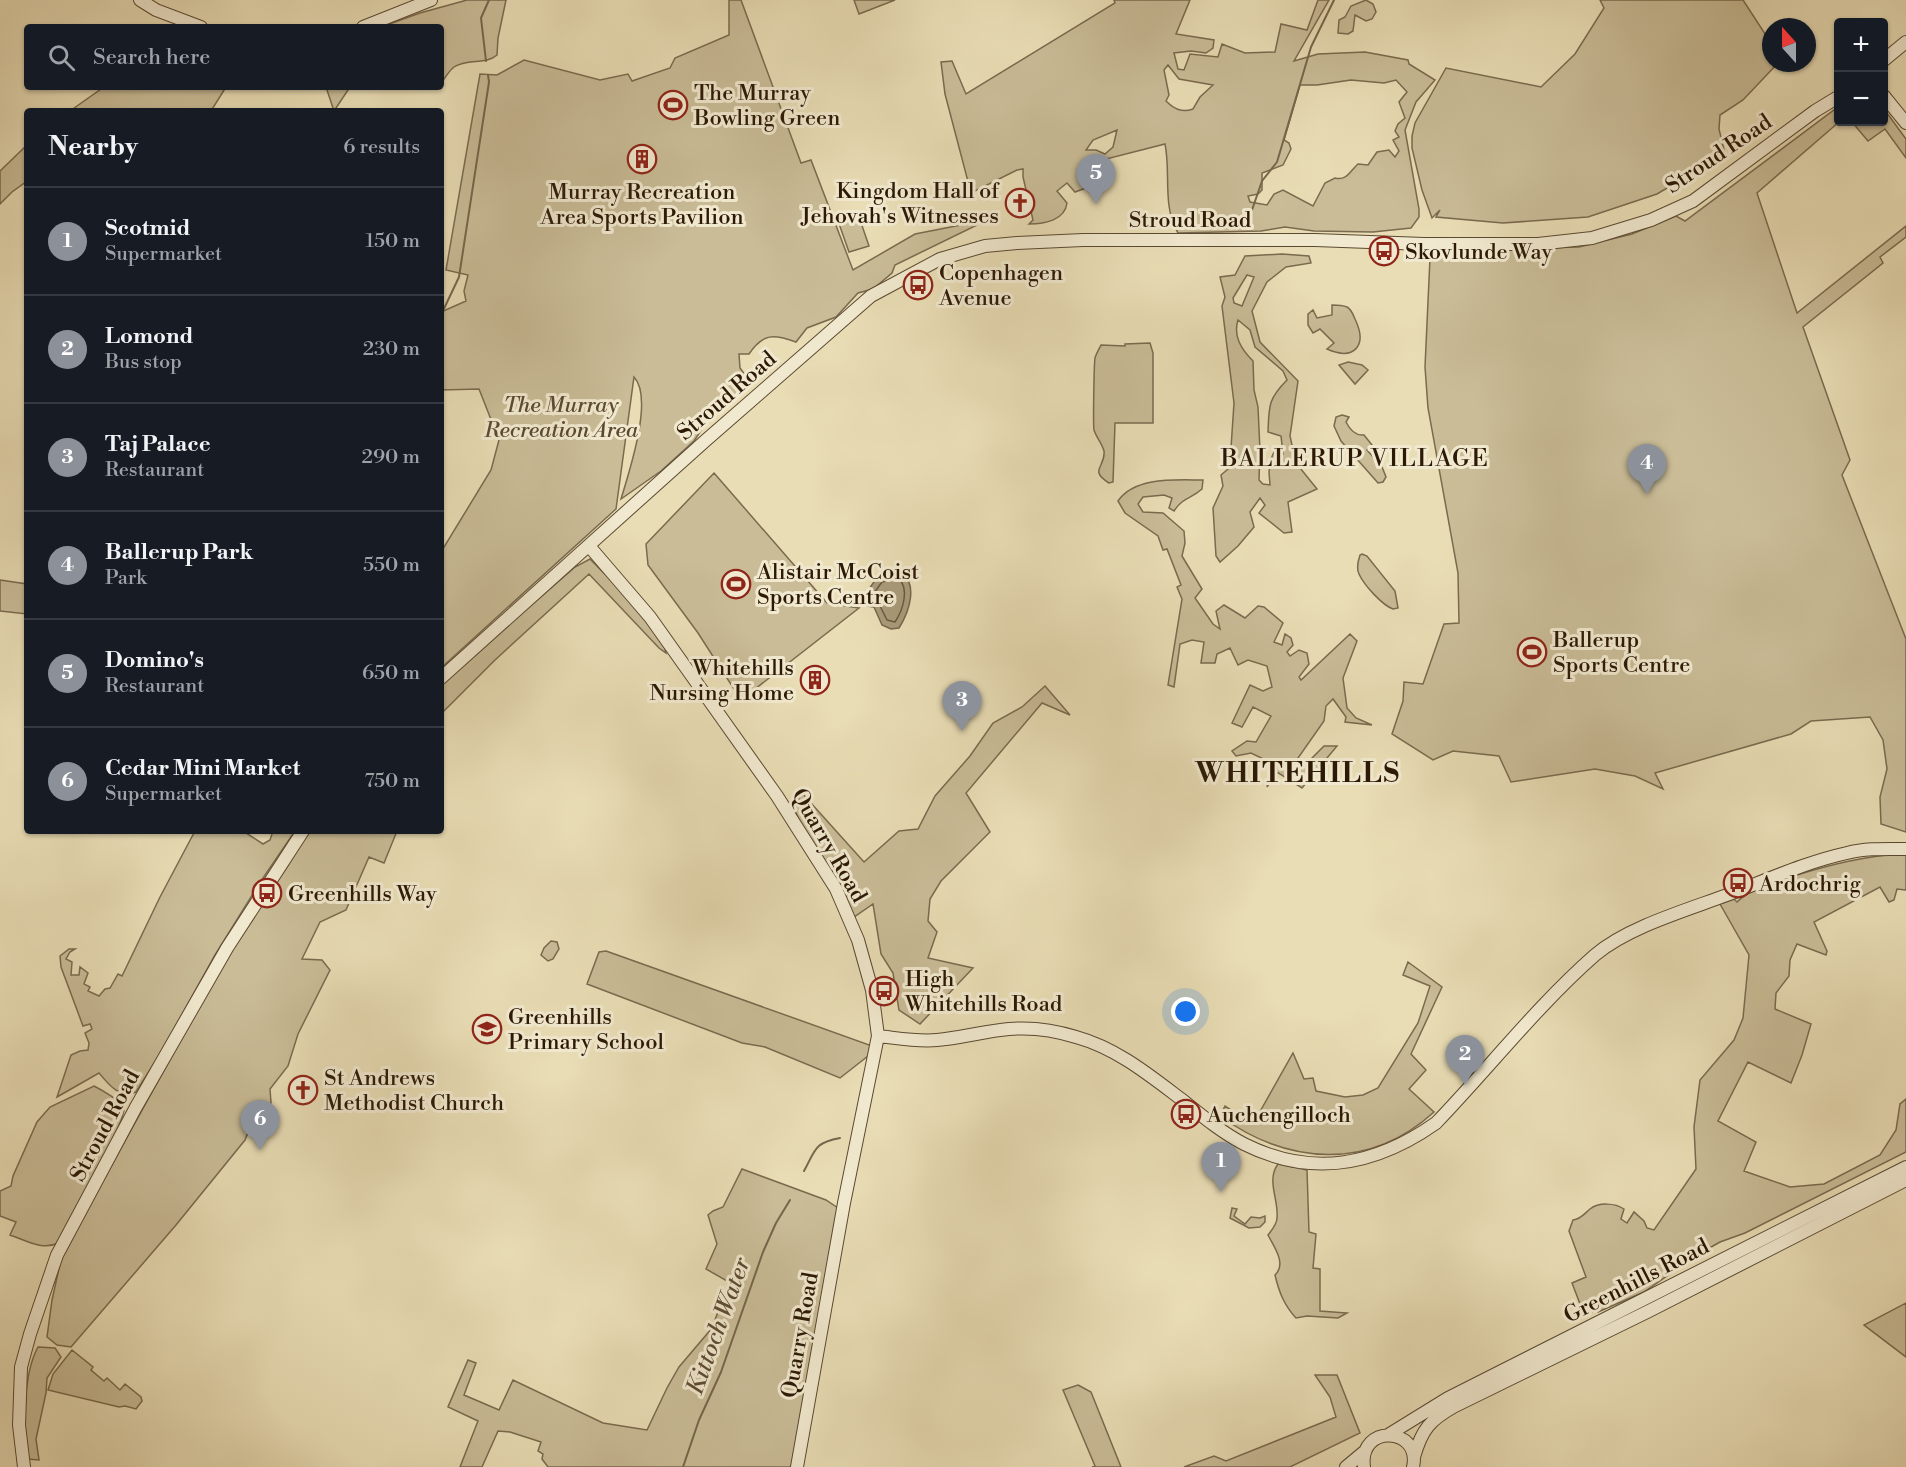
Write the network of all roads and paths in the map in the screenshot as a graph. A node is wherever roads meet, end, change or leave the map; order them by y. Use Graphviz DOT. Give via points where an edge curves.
graph roads {
  1 [pos="140,0"];
  2 [pos="431,0"];
  3 [pos="193,24"];
  4 [pos="371,24"];
  5 [pos="1906,42"];
  6 [pos="1888,57"];
  7 [pos="1834,100"];
  8 [pos="1888,101"];
  9 [pos="1906,123"];
  10 [pos="589,546"];
  11 [pos="444,675"];
  12 [pos="301,834"];
  13 [pos="1906,849"];
  14 [pos="878,1036"];
  15 [pos="1906,1167"];
  16 [pos="1906,1180"];
  17 [pos="1388,1435"];
  18 [pos="1364,1452"];
  19 [pos="1414,1462"];
  20 [pos="24,1467"];
  21 [pos="797,1467"];
  22 [pos="1346,1467"];
  23 [pos="1364,1467"];
  1 -- 3 [label="street"];
  2 -- 4 [label="street"];
  5 -- 6 [label="street"];
  7 -- 10 [label="street, Stroud Road" via="1693,201 1651,220 1592,238 1538,244 1083,240 985,246 940,259 871,296"];
  8 -- 9 [label="street"];
  10 -- 11 [label="street, Stroud Road"];
  10 -- 14 [label="street, Quarry Road" via="650,617 692,675 836,888 858,940 877,1013"];
  12 -- 20 [label="street, Stroud Road" via="227,948 57,1255 21,1367 19,1425"];
  13 -- 14 [label="street" via="1849,852 1815,861 1617,941 1548,999 1436,1123 1406,1142 1355,1160 1297,1164 1244,1144 1125,1059 1075,1036 1032,1029 935,1040"];
  14 -- 21 [label="street, Quarry Road"];
  15 -- 17 [label="street, Greenhills Road" via="1448,1398"];
  16 -- 19 [label="street, Greenhills Road" via="1455,1406 1429,1424 1420,1438"];
  17 -- 18 [label="street, Greenhills Road" via="1373,1440"];
  17 -- 19 [label="street" via="1407,1442"];
  18 -- 22 [label="street"];
  18 -- 23 [label="street"];
}
